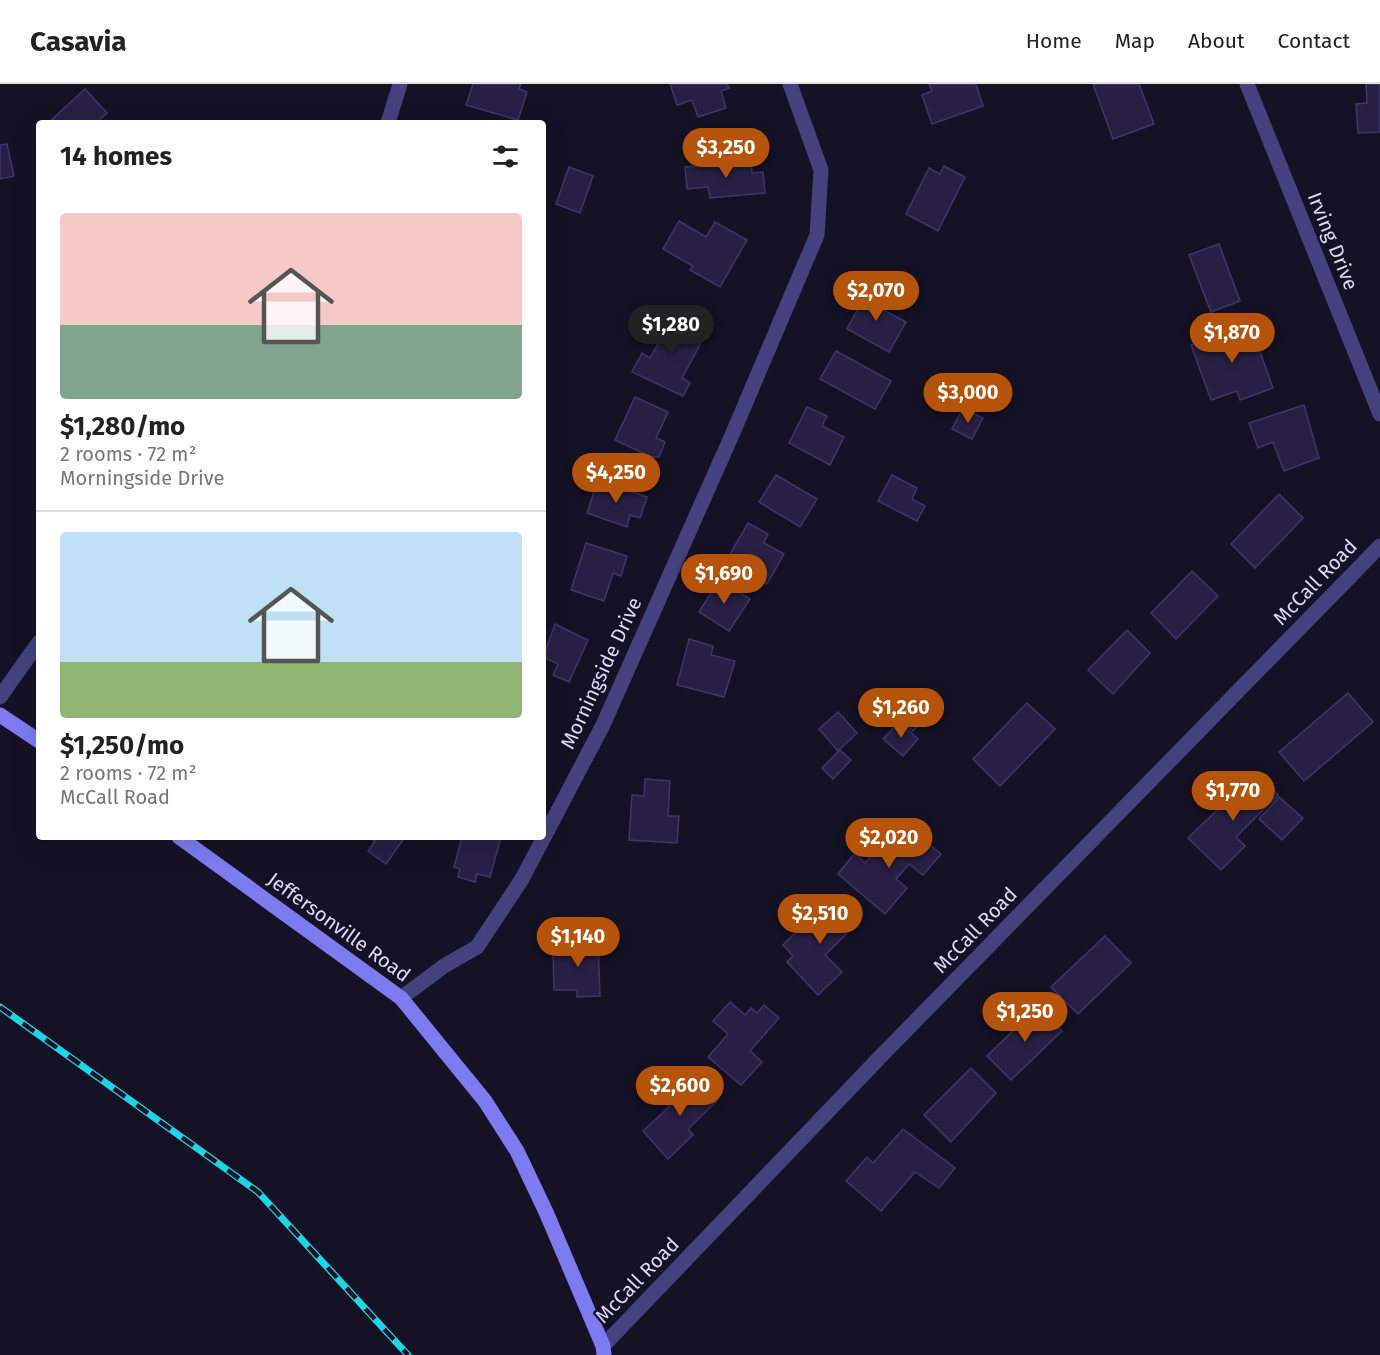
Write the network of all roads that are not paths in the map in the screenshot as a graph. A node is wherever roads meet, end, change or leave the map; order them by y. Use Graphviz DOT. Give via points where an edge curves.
graph roads {
  1 [pos="400,84"];
  2 [pos="790,84"];
  3 [pos="1247,84"];
  4 [pos="389,120"];
  5 [pos="1380,414"];
  6 [pos="1380,546"];
  7 [pos="36,646"];
  8 [pos="0,697"];
  9 [pos="0,715"];
  10 [pos="36,739"];
  11 [pos="546,833"];
  12 [pos="183,840"];
  13 [pos="542,840"];
  14 [pos="401,998"];
  15 [pos="603,1351"];
  1 -- 4 [label="street"];
  2 -- 11 [label="street, Morningside Drive" via="821,170 817,235 603,724"];
  3 -- 5 [label="street, Irving Drive"];
  6 -- 15 [label="street, McCall Road" via="884,1053"];
  7 -- 8 [label="street"];
  9 -- 10 [label="main road"];
  12 -- 14 [label="main road, Jeffersonville Road"];
  13 -- 14 [label="street, Morningside Drive" via="477,947"];
  14 -- 15 [label="main road, Jeffersonville Road" via="485,1101 517,1151"];
}
